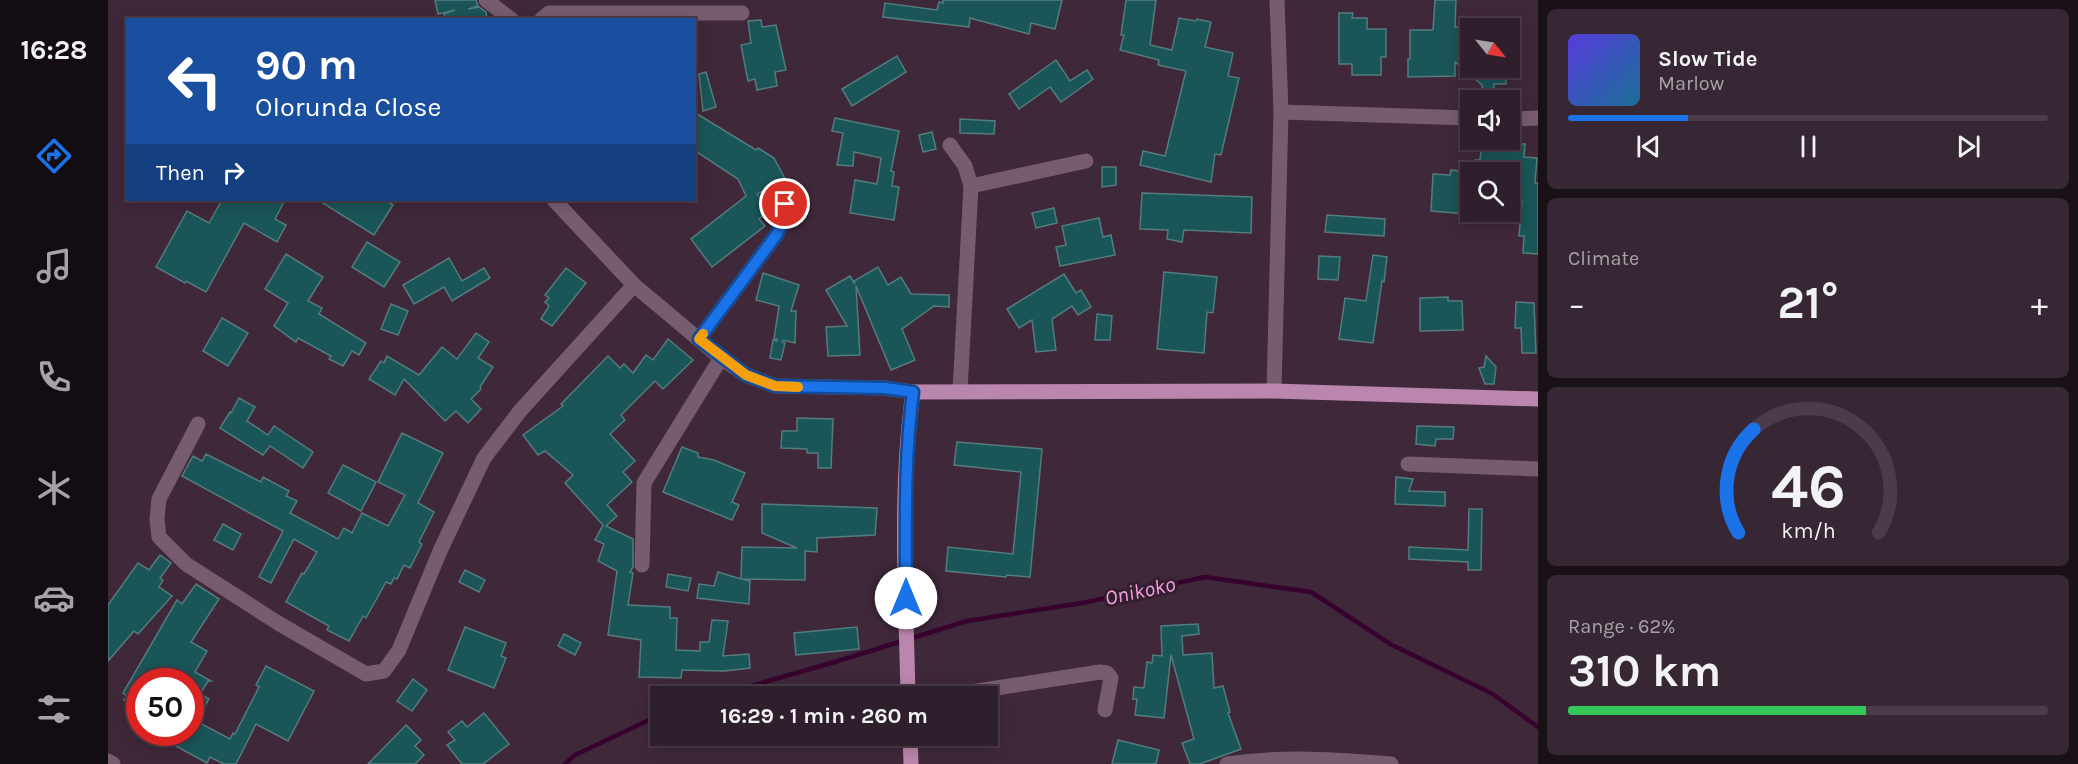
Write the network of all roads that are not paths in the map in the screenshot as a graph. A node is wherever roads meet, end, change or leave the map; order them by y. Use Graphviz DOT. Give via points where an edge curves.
graph roads {
  1 [pos="486,0"];
  2 [pos="1277,0"];
  3 [pos="742,13"];
  4 [pos="509,18"];
  5 [pos="543,18"];
  6 [pos="1281,112"];
  7 [pos="1460,118"];
  8 [pos="1538,118"];
  9 [pos="1520,119"];
  10 [pos="950,145"];
  11 [pos="1086,161"];
  12 [pos="970,186"];
  13 [pos="785,189"];
  14 [pos="556,201"];
  15 [pos="634,285"];
  16 [pos="699,339"];
  17 [pos="721,357"];
  18 [pos="960,391"];
  19 [pos="1274,391"];
  20 [pos="913,392"];
  21 [pos="1538,399"];
  22 [pos="198,424"];
  23 [pos="1408,464"];
  24 [pos="1538,469"];
  25 [pos="642,565"];
  26 [pos="908,686"];
  27 [pos="998,688"];
  28 [pos="1105,710"];
  29 [pos="910,746"];
  30 [pos="108,761"];
  31 [pos="113,764"];
  32 [pos="911,764"];
  33 [pos="1227,764"];
  34 [pos="1391,764"];
  1 -- 4 [label="street"];
  2 -- 6 [label="street"];
  3 -- 5 [label="street" via="549,12"];
  6 -- 7 [label="street"];
  6 -- 19 [label="street"];
  8 -- 9 [label="street"];
  10 -- 12 [label="street" via="965,166"];
  11 -- 12 [label="street"];
  12 -- 18 [label="street"];
  13 -- 16 [label="street" via="784,219 777,234"];
  14 -- 15 [label="street"];
  15 -- 16 [label="street"];
  15 -- 22 [label="street" via="520,411 484,458 399,650 384,671 366,674 278,623 186,564 159,537 159,499"];
  16 -- 17 [label="street"];
  17 -- 20 [label="street" via="746,375 775,386"];
  17 -- 25 [label="street" via="644,483"];
  18 -- 19 [label="main road"];
  18 -- 20 [label="main road"];
  19 -- 21 [label="main road"];
  20 -- 26 [label="main road" via="907,485"];
  23 -- 24 [label="street"];
  27 -- 28 [label="street" via="1107,673 1111,678"];
  29 -- 32 [label="main road"];
  30 -- 31 [label="street"];
  33 -- 34 [label="street" via="1266,759"];
}
